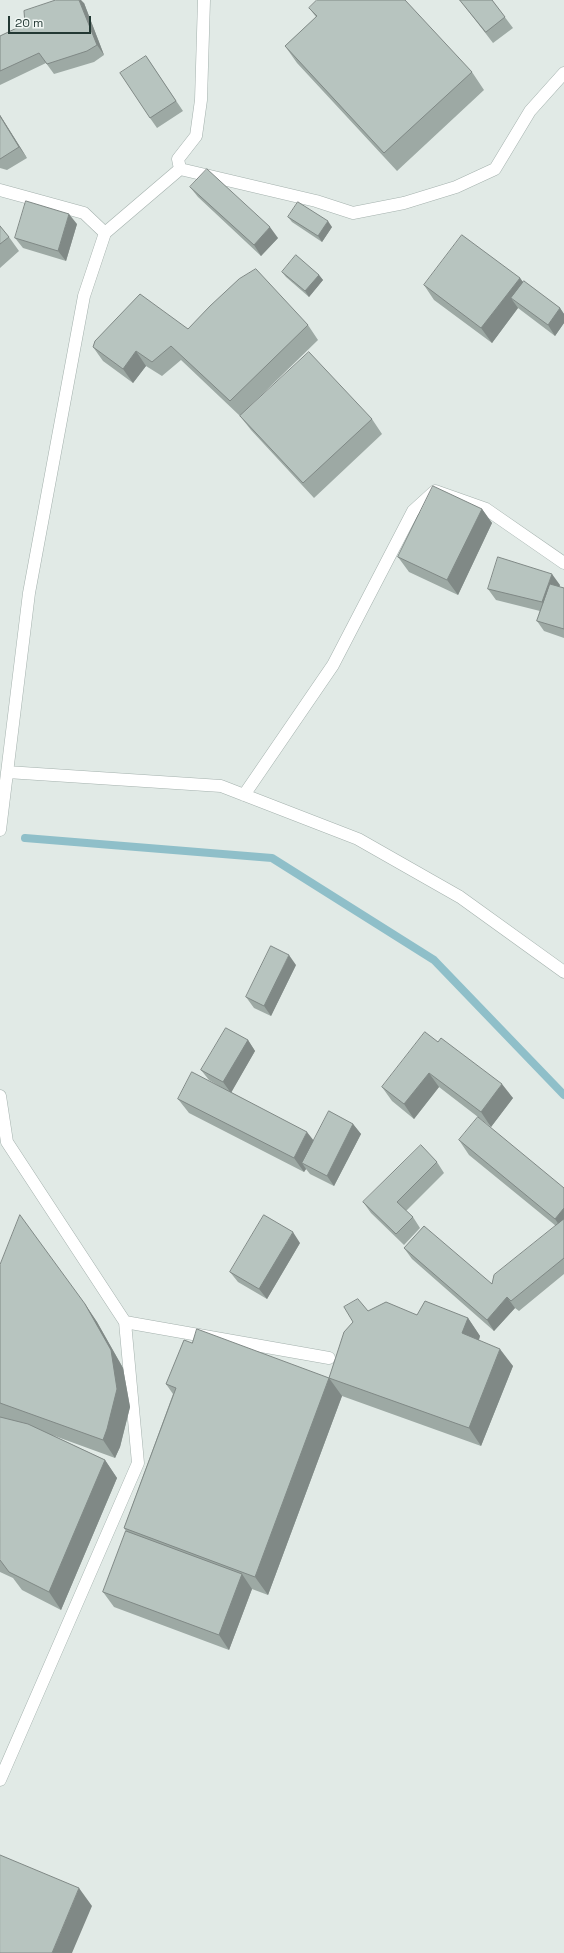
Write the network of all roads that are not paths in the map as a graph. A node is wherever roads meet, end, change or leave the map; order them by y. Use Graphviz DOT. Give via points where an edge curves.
graph roads {
  1 [pos="204,0"];
  2 [pos="564,73"];
  3 [pos="180,169"];
  4 [pos="0,190"];
  5 [pos="105,233"];
  6 [pos="564,563"];
  7 [pos="7,772"];
  8 [pos="244,796"];
  9 [pos="0,830"];
  10 [pos="564,972"];
  11 [pos="0,1096"];
  12 [pos="125,1322"];
  13 [pos="329,1358"];
  14 [pos="0,1780"];
  1 -- 3 [label="street" via="201,100 197,129 196,136 178,159"];
  2 -- 3 [label="street" via="530,111 495,169 456,187 404,203 353,213 316,201"];
  3 -- 5 [label="street"];
  4 -- 5 [label="street" via="84,213"];
  5 -- 7 [label="street" via="84,296 29,594"];
  6 -- 8 [label="street" via="486,509 435,491 413,511 333,665"];
  7 -- 8 [label="street" via="221,786"];
  7 -- 9 [label="street"];
  8 -- 10 [label="street" via="358,838 460,897"];
  11 -- 12 [label="street" via="7,1142"];
  12 -- 13 [label="street"];
  12 -- 14 [label="street" via="138,1463"];
}
